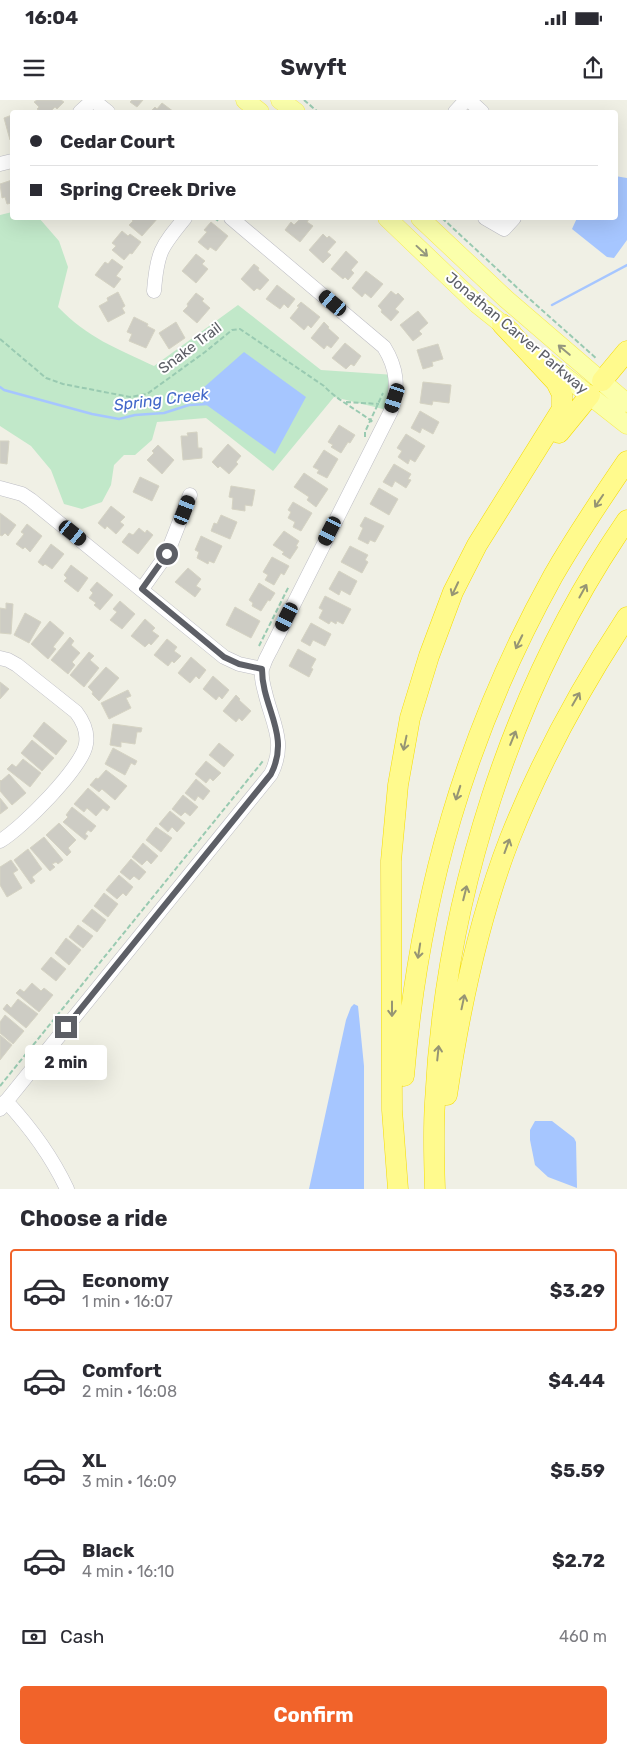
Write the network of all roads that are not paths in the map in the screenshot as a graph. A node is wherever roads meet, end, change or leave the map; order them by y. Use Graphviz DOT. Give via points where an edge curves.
graph roads {
  1 [pos="93,100"];
  2 [pos="245,100"];
  3 [pos="280,100"];
  4 [pos="462,105"];
  5 [pos="82,110"];
  6 [pos="106,110"];
  7 [pos="258,110"];
  8 [pos="293,110"];
  9 [pos="476,110"];
  10 [pos="183,220"];
  11 [pos="226,220"];
  12 [pos="389,220"];
  13 [pos="422,220"];
  14 [pos="488,220"];
  15 [pos="512,220"];
  16 [pos="154,290"];
  17 [pos="502,324"];
  18 [pos="627,351"];
  19 [pos="596,388"];
  20 [pos="627,403"];
  21 [pos="624,423"];
  22 [pos="627,461"];
  23 [pos="0,488"];
  24 [pos="190,495"];
  25 [pos="499,509"];
  26 [pos="627,520"];
  27 [pos="142,589"];
  28 [pos="627,617"];
  29 [pos="0,658"];
  30 [pos="257,668"];
  31 [pos="0,841"];
  32 [pos="3,1105"];
  33 [pos="67,1189"];
  34 [pos="399,1189"];
  35 [pos="436,1189"];
  1 -- 5 [label="street"];
  1 -- 6 [label="street"];
  2 -- 7 [label="main road"];
  3 -- 8 [label="main road"];
  4 -- 9 [label="street"];
  10 -- 16 [label="street" via="160,253"];
  11 -- 30 [label="street" via="384,347 393,364 397,386 391,411 376,425 270,651"];
  12 -- 17 [label="main road, Jonathan Carver Parkway, one-way"];
  19 -- 13 [label="main road, Jonathan Carver Parkway, one-way"];
  14 -- 15 [label="street" via="504,229"];
  17 -- 19 [label="main road, Jonathan Carver Parkway"];
  17 -- 25 [label="highway" via="556,382 562,394 562,409"];
  18 -- 19 [label="highway"];
  19 -- 20 [label="main road, Jonathan Carver Parkway"];
  19 -- 21 [label="main road, Jonathan Carver Parkway"];
  19 -- 25 [label="highway"];
  22 -- 34 [label="highway, one-way" via="575,540 532,617 495,693 452,814 422,931 409,1017"];
  23 -- 27 [label="street" via="31,500"];
  24 -- 27 [label="street" via="167,554"];
  25 -- 34 [label="highway, one-way" via="454,592 429,656 410,718 398,785 392,861 392,1110"];
  35 -- 26 [label="highway, one-way" via="434,1103 443,1011 454,941 475,852 496,783 560,632"];
  27 -- 30 [label="street" via="224,657"];
  35 -- 28 [label="highway, one-way" via="455,1044 476,946 498,874 555,737"];
  29 -- 31 [label="street" via="17,665 76,712 86,731 81,758 49,798"];
  30 -- 32 [label="street" via="279,738 271,774"];
  32 -- 33 [label="street" via="24,1120"];
}
